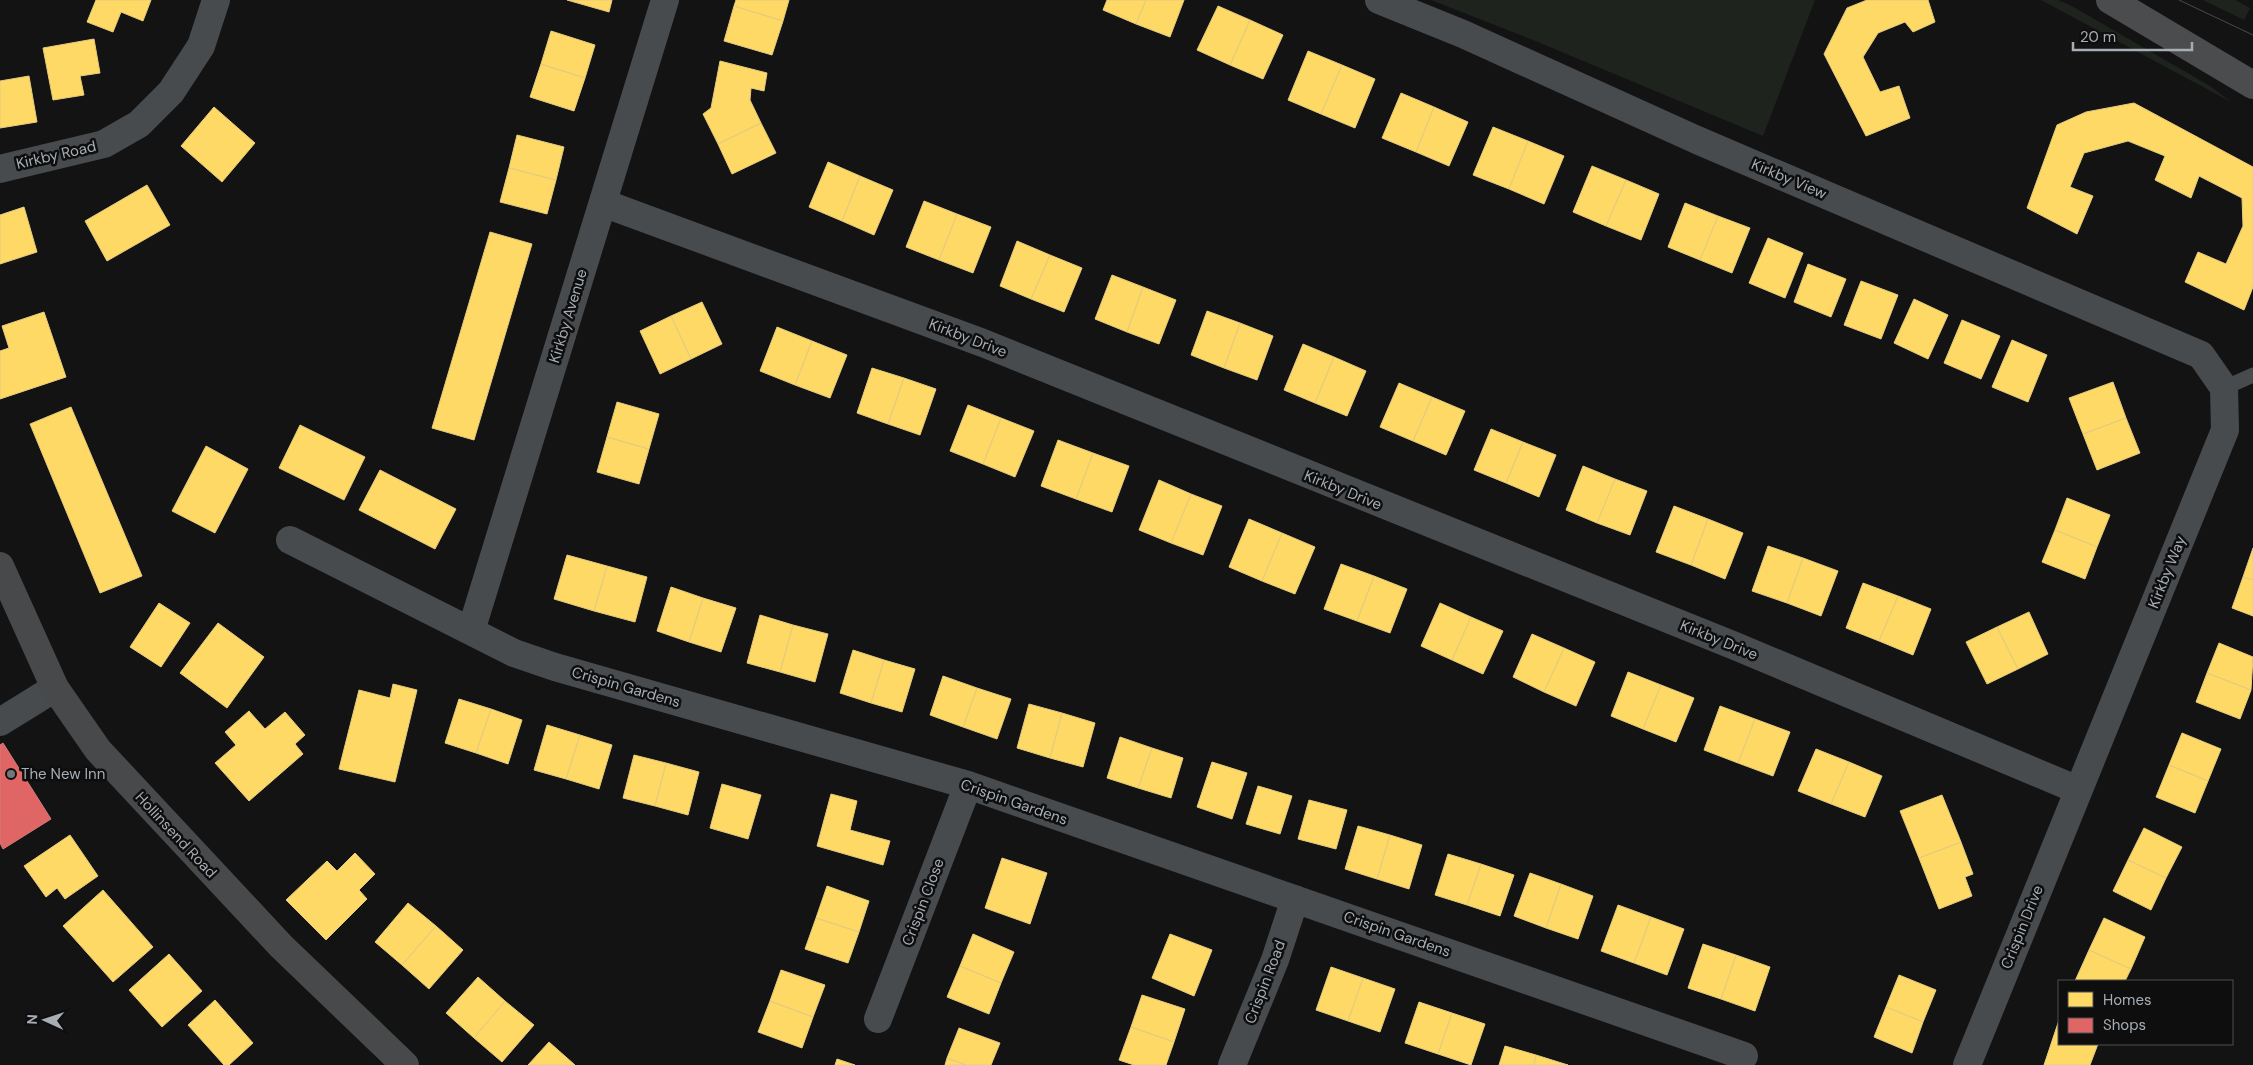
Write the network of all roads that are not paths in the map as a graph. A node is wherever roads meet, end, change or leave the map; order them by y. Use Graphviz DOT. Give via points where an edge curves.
graph roads {
  1 [pos="216,0"];
  2 [pos="666,0"];
  3 [pos="1379,0"];
  4 [pos="2110,0"];
  5 [pos="2253,85"];
  6 [pos="0,169"];
  7 [pos="603,203"];
  8 [pos="2253,375"];
  9 [pos="2224,388"];
  10 [pos="290,540"];
  11 [pos="0,566"];
  12 [pos="470,631"];
  13 [pos="55,688"];
  14 [pos="0,722"];
  15 [pos="968,785"];
  16 [pos="2078,790"];
  17 [pos="1295,899"];
  18 [pos="878,1019"];
  19 [pos="1744,1056"];
  20 [pos="406,1065"];
  21 [pos="1232,1065"];
  22 [pos="1967,1065"];
  1 -- 6 [label="street, Kirkby Road" via="200,46 171,92 139,124 104,144"];
  2 -- 7 [label="street, Kirkby Avenue"];
  3 -- 9 [label="street, Kirkby View" via="2201,355"];
  4 -- 5 [label="highway"];
  7 -- 12 [label="street, Kirkby Avenue"];
  7 -- 16 [label="street, Kirkby Drive" via="983,343 1735,646"];
  8 -- 9 [label="lane"];
  9 -- 16 [label="street, Kirkby Way" via="2226,430"];
  10 -- 12 [label="street, Crispin Gardens"];
  11 -- 13 [label="main road, Hollinsend Road"];
  12 -- 15 [label="street, Crispin Gardens" via="514,653 555,667"];
  13 -- 14 [label="street"];
  13 -- 20 [label="main road, Hollinsend Road" via="98,750 144,800 281,946"];
  15 -- 17 [label="street, Crispin Gardens"];
  15 -- 18 [label="street, Crispin Close"];
  16 -- 22 [label="street, Crispin Drive"];
  17 -- 19 [label="street, Crispin Gardens"];
  17 -- 21 [label="street, Crispin Road" via="1275,960"];
}
